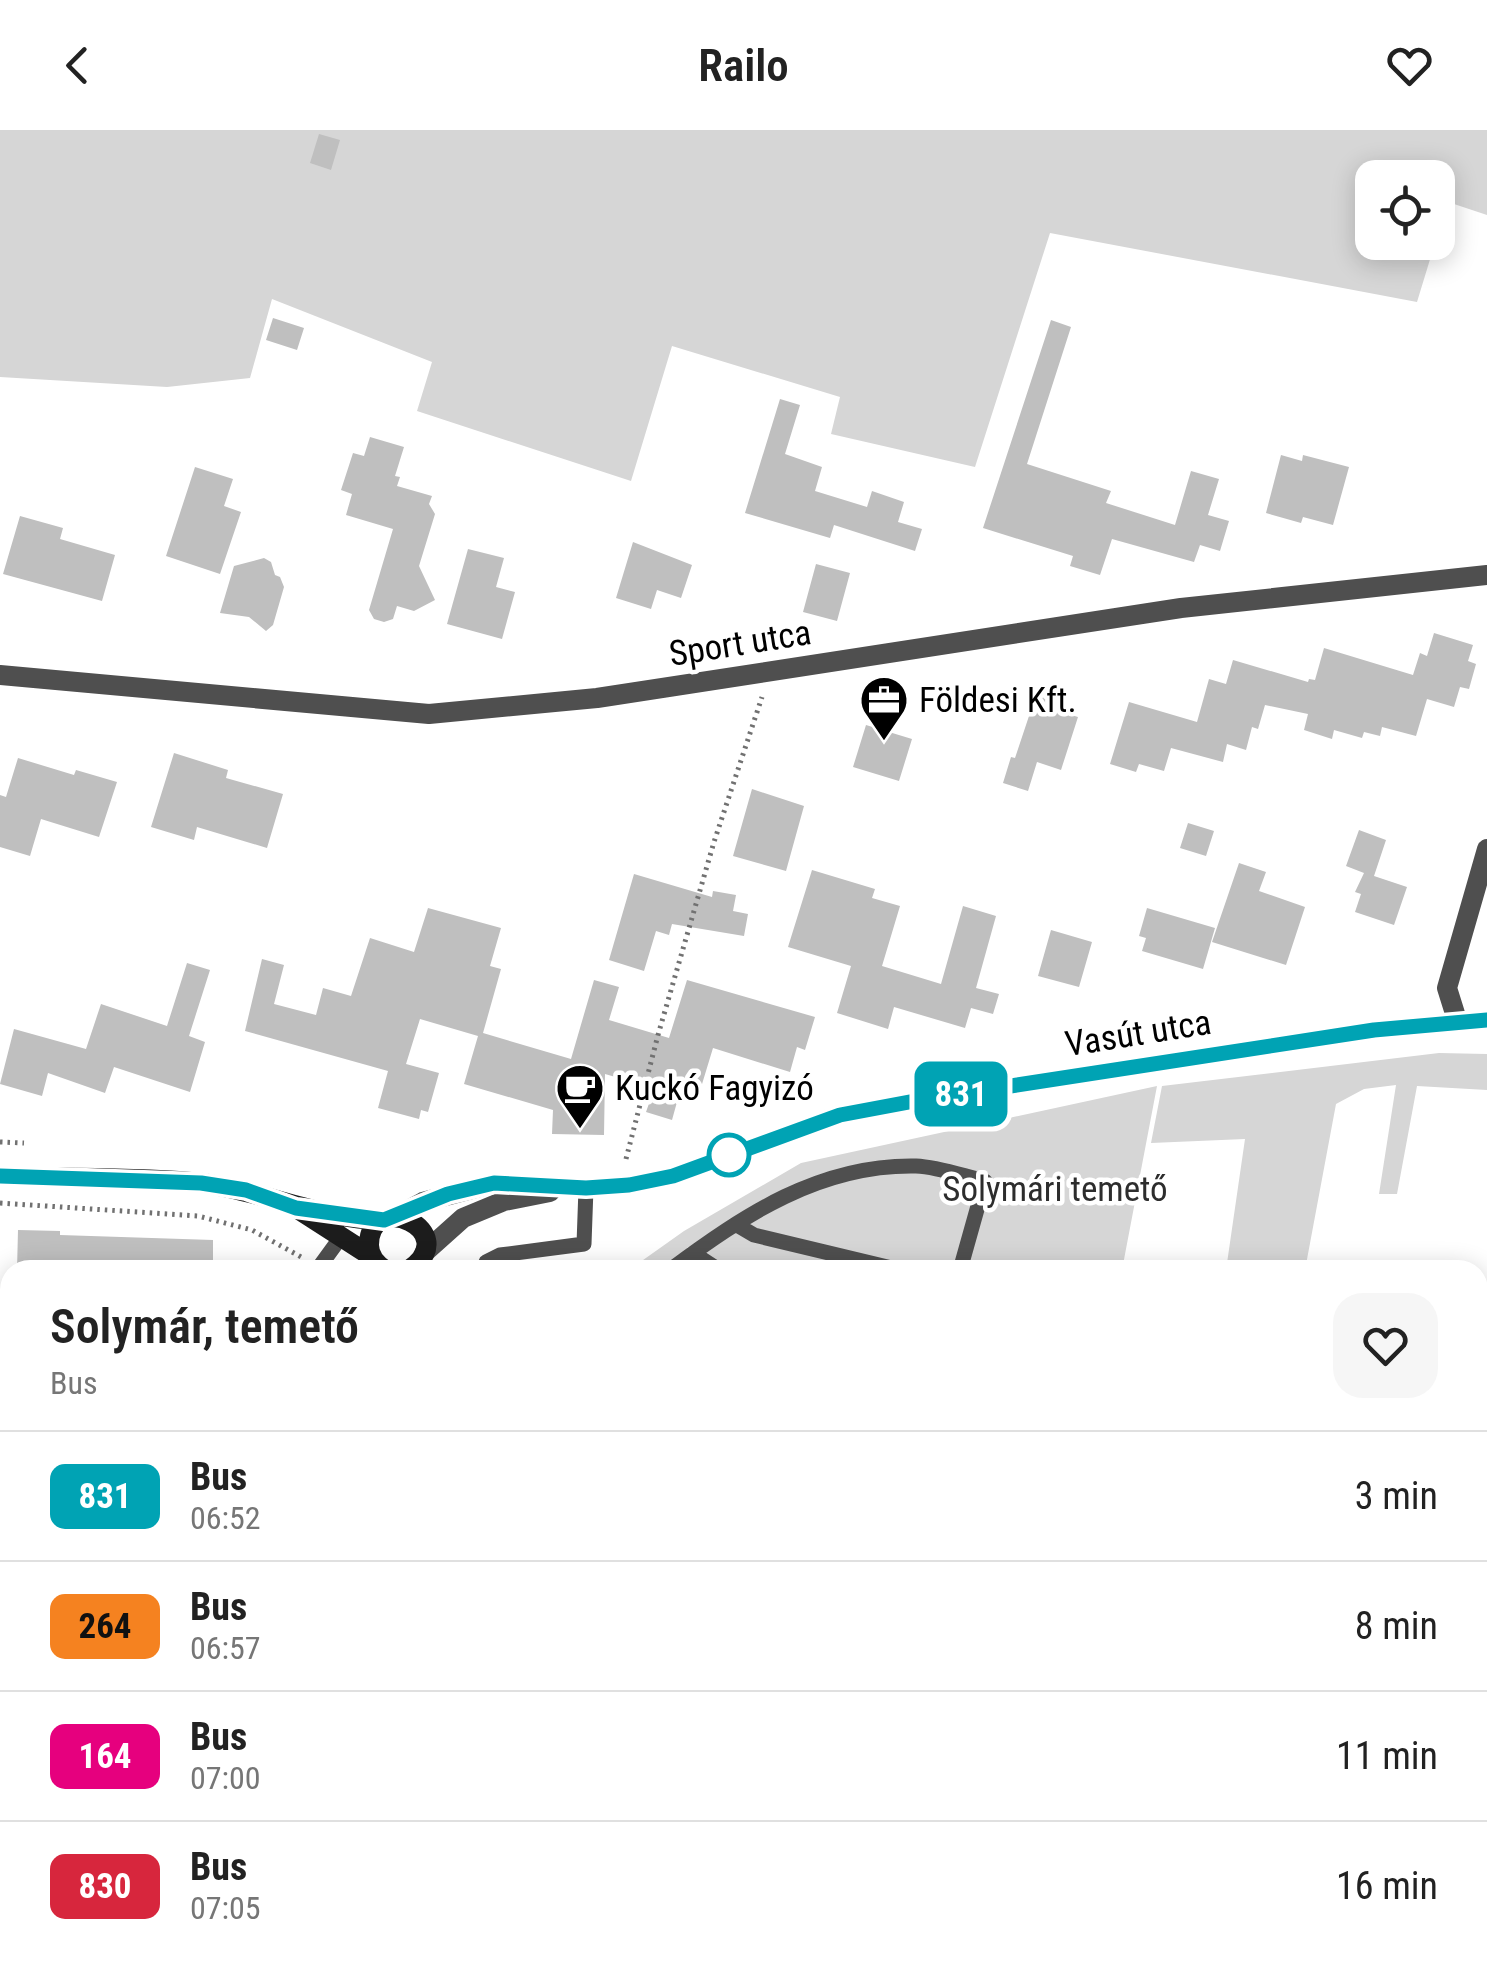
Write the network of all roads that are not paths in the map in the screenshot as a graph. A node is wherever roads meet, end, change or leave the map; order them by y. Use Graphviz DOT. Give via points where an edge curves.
graph roads {
  1 [pos="1487,575"];
  2 [pos="0,675"];
  3 [pos="1487,851"];
  4 [pos="1457,1020"];
  5 [pos="1487,1020"];
  6 [pos="0,1176"];
  7 [pos="579,1188"];
  8 [pos="296,1208"];
  9 [pos="391,1218"];
  10 [pos="737,1225"];
  11 [pos="342,1237"];
  12 [pos="693,1253"];
  13 [pos="325,1260"];
  14 [pos="372,1260"];
  15 [pos="377,1260"];
  16 [pos="419,1260"];
  17 [pos="422,1260"];
  18 [pos="490,1260"];
  19 [pos="684,1260"];
  20 [pos="704,1260"];
  21 [pos="858,1260"];
  22 [pos="963,1260"];
  1 -- 2 [label="street, Sport utca" via="1180,608 598,698 428,714"];
  3 -- 4 [label="street" via="1448,988"];
  4 -- 5 [label="street, Vasút utca"];
  4 -- 7 [label="street, Vasút utca" via="875,1108 673,1176"];
  6 -- 8 [label="main road" via="201,1183"];
  7 -- 9 [label="street, Vasút utca" via="494,1183 422,1202"];
  7 -- 17 [label="street, Vasút utca" via="504,1201 463,1218"];
  7 -- 18 [label="lane" via="584,1244"];
  8 -- 9 [label="main road"];
  8 -- 11 [label="main road"];
  9 -- 15 [label="main road" via="373,1229 369,1242"];
  9 -- 16 [label="main road" via="420,1227 425,1239"];
  10 -- 12 [label="lane"];
  10 -- 21 [label="lane"];
  10 -- 22 [label="lane" via="825,1179 920,1166 985,1180"];
  11 -- 13 [label="lane"];
  11 -- 14 [label="main road"];
  12 -- 19 [label="lane"];
  12 -- 20 [label="lane"];
}
